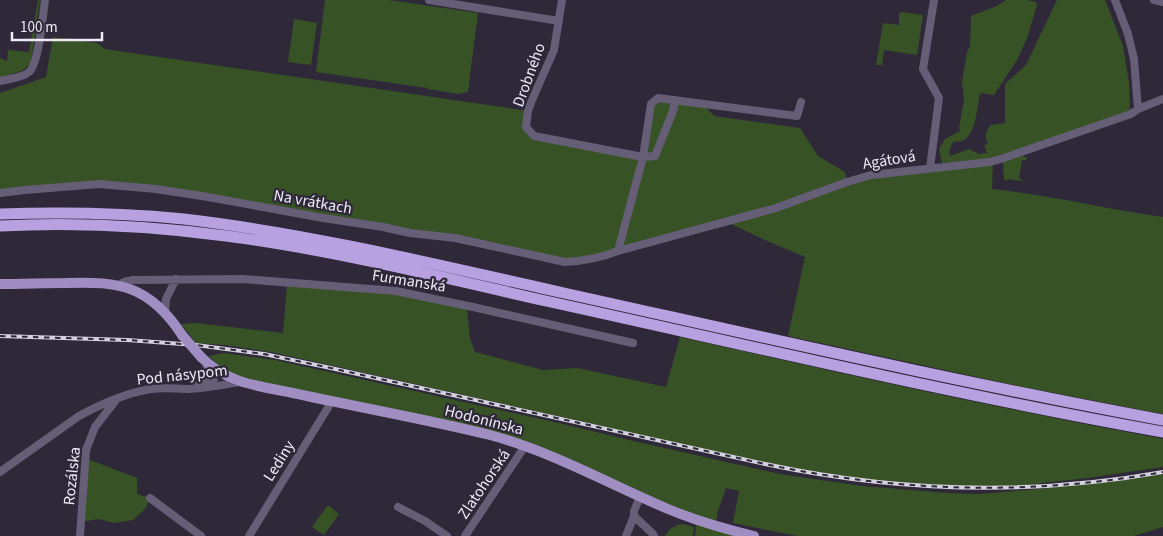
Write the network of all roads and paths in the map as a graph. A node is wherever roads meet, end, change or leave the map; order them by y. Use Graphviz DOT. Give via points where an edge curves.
graph roads {
  1 [pos="45,0"];
  2 [pos="429,0"];
  3 [pos="562,0"];
  4 [pos="934,0"];
  5 [pos="1115,0"];
  6 [pos="1154,0"];
  7 [pos="1163,2"];
  8 [pos="559,21"];
  9 [pos="0,81"];
  10 [pos="1163,99"];
  11 [pos="675,100"];
  12 [pos="801,102"];
  13 [pos="1138,109"];
  14 [pos="643,157"];
  15 [pos="930,168"];
  16 [pos="0,193"];
  17 [pos="0,214"];
  18 [pos="0,226"];
  19 [pos="618,251"];
  20 [pos="176,279"];
  21 [pos="0,284"];
  22 [pos="119,285"];
  23 [pos="165,314"];
  24 [pos="633,343"];
  25 [pos="208,367"];
  26 [pos="240,382"];
  27 [pos="207,387"];
  28 [pos="194,388"];
  29 [pos="118,398"];
  30 [pos="332,401"];
  31 [pos="1079,410"];
  32 [pos="1104,415"];
  33 [pos="1163,420"];
  34 [pos="1163,432"];
  35 [pos="525,446"];
  36 [pos="0,472"];
  37 [pos="640,496"];
  38 [pos="150,498"];
  39 [pos="398,507"];
  40 [pos="634,516"];
  41 [pos="80,536"];
  42 [pos="201,536"];
  43 [pos="249,536"];
  44 [pos="447,536"];
  45 [pos="465,536"];
  46 [pos="626,536"];
  47 [pos="654,536"];
  48 [pos="754,536"];
  1 -- 9 [label="street" via="32,69"];
  2 -- 8 [label="street"];
  3 -- 8 [label="street, Drobného"];
  4 -- 15 [label="street" via="923,69 939,98"];
  5 -- 13 [label="street" via="1134,58"];
  6 -- 7 [label="street"];
  8 -- 14 [label="street, Drobného" via="554,50 528,111 526,127 534,136"];
  10 -- 13 [label="street, Agátová"];
  11 -- 12 [label="street" via="798,116"];
  11 -- 14 [label="street" via="655,156"];
  11 -- 14 [label="street" via="658,98 651,104"];
  13 -- 15 [label="street, Agátová" via="1001,159"];
  14 -- 19 [label="street"];
  15 -- 19 [label="street, Agátová" via="871,175 776,208"];
  16 -- 19 [label="street, Na vrátkach" via="99,184 156,189 410,234 455,238 565,262"];
  17 -- 31 [label="highway" via="56,213 182,219 309,238 832,352"];
  18 -- 31 [label="highway" via="172,230 317,251 829,365"];
  20 -- 22 [label="street, Furmanská" via="133,280"];
  20 -- 23 [label="street" via="166,299"];
  20 -- 24 [label="street, Furmanská" via="243,278 396,290"];
  21 -- 22 [label="main road" via="90,282"];
  22 -- 23 [label="main road" via="146,297"];
  23 -- 25 [label="main road, bridge"];
  25 -- 26 [label="main road, Hodonínska"];
  25 -- 27 [label="street" via="214,379"];
  25 -- 28 [label="street" via="203,383"];
  26 -- 27 [label="street, Pod násypom"];
  26 -- 30 [label="main road, Hodonínska"];
  27 -- 28 [label="street, Pod násypom"];
  28 -- 29 [label="street, Pod násypom" via="150,389"];
  29 -- 36 [label="street, Pod násypom" via="79,416"];
  29 -- 41 [label="street, Rozálska" via="94,427 86,450"];
  30 -- 35 [label="main road, Hodonínska"];
  30 -- 43 [label="street, Lediny"];
  31 -- 32 [label="highway"];
  32 -- 33 [label="highway"];
  32 -- 34 [label="highway"];
  35 -- 37 [label="main road, Hodonínska"];
  35 -- 45 [label="street, Zlatohorská"];
  37 -- 40 [label="street"];
  37 -- 48 [label="main road, Hodonínska" via="689,518"];
  38 -- 42 [label="street"];
  39 -- 44 [label="street, Zlatohorská"];
  40 -- 46 [label="street"];
  40 -- 47 [label="street"];
}
